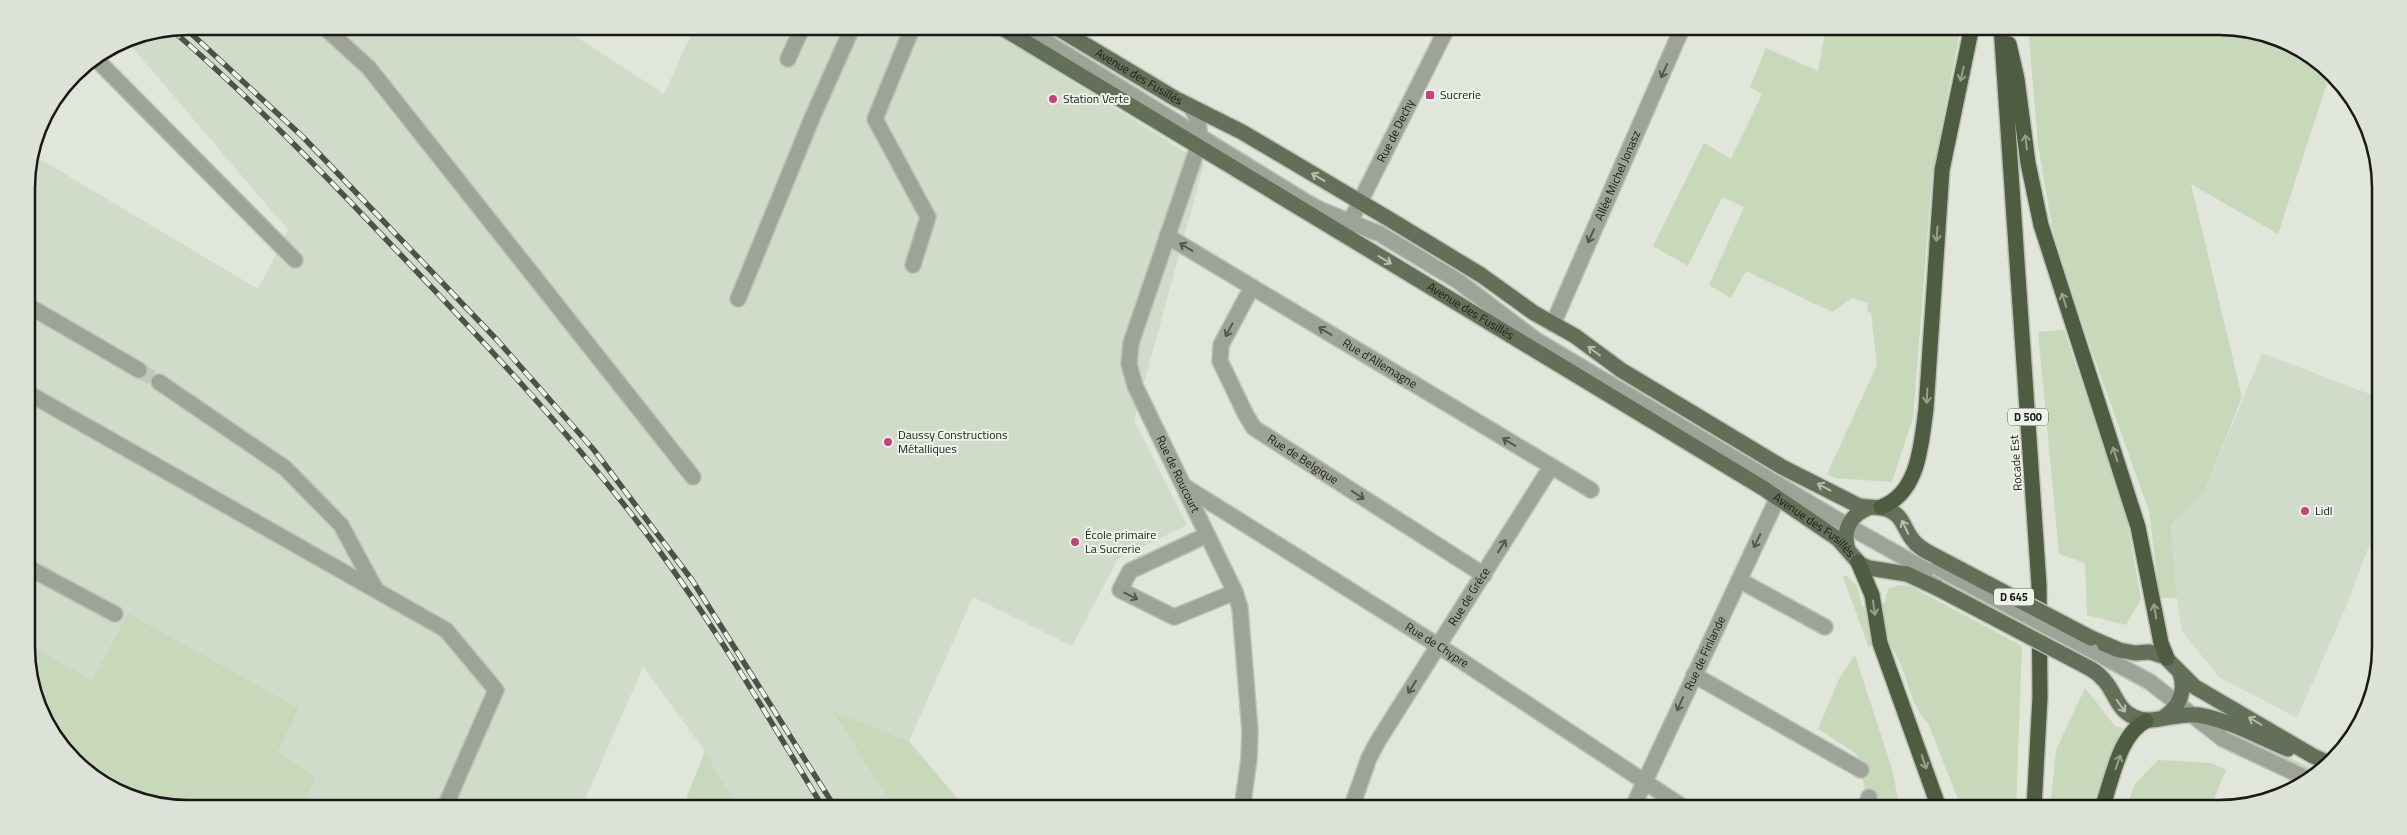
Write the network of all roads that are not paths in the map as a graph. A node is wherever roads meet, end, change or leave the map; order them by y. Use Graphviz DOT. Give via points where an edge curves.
graph roads {
  1 [pos="333,35"];
  2 [pos="798,35"];
  3 [pos="849,35"];
  4 [pos="909,35"];
  5 [pos="1015,35"];
  6 [pos="1035,35"];
  7 [pos="1048,35"];
  8 [pos="1069,35"];
  9 [pos="1439,35"];
  10 [pos="1678,35"];
  11 [pos="1970,35"];
  12 [pos="2003,35"];
  13 [pos="2005,35"];
  14 [pos="788,59"];
  15 [pos="100,63"];
  16 [pos="1190,106"];
  17 [pos="1199,136"];
  18 [pos="1352,218"];
  19 [pos="1168,236"];
  20 [pos="295,260"];
  21 [pos="913,265"];
  22 [pos="1252,287"];
  23 [pos="738,300"];
  24 [pos="35,310"];
  25 [pos="1553,324"];
  26 [pos="139,370"];
  27 [pos="160,382"];
  28 [pos="35,397"];
  29 [pos="1551,467"];
  30 [pos="693,477"];
  31 [pos="1184,486"];
  32 [pos="1591,490"];
  33 [pos="1778,498"];
  34 [pos="1874,508"];
  35 [pos="1850,523"];
  36 [pos="1207,535"];
  37 [pos="1848,550"];
  38 [pos="1858,562"];
  39 [pos="35,571"];
  40 [pos="1937,572"];
  41 [pos="1484,575"];
  42 [pos="1739,580"];
  43 [pos="377,591"];
  44 [pos="1235,592"];
  45 [pos="115,614"];
  46 [pos="1825,627"];
  47 [pos="1438,646"];
  48 [pos="2091,654"];
  49 [pos="2167,658"];
  50 [pos="2180,673"];
  51 [pos="1694,675"];
  52 [pos="2176,712"];
  53 [pos="2146,721"];
  54 [pos="2288,746"];
  55 [pos="2322,760"];
  56 [pos="1861,770"];
  57 [pos="2301,776"];
  58 [pos="2293,781"];
  59 [pos="1645,782"];
  60 [pos="448,800"];
  61 [pos="1243,800"];
  62 [pos="1354,800"];
  63 [pos="1636,800"];
  64 [pos="1673,800"];
  65 [pos="1936,800"];
  66 [pos="2034,800"];
  67 [pos="2105,800"];
  1 -- 30 [label="street" via="369,68"];
  2 -- 14 [label="street"];
  3 -- 23 [label="street"];
  4 -- 21 [label="street" via="875,119 928,218"];
  5 -- 17 [label="main road, Avenue des Fusillés / D 645"];
  6 -- 17 [label="street"];
  7 -- 17 [label="street"];
  8 -- 16 [label="main road, Avenue des Fusillés / D 645"];
  9 -- 18 [label="street, Rue de Dechy"];
  10 -- 25 [label="street, Allée Michel Jonasz, one-way"];
  11 -- 34 [label="highway, one-way" via="1942,170 1926,410 1921,438 1906,489 1898,498"];
  12 -- 66 [label="highway, Rocade Est / D 500" via="2039,586 2040,697"];
  49 -- 13 [label="highway, one-way" via="2132,507 2043,233 2031,178 2017,79"];
  15 -- 20 [label="street"];
  16 -- 17 [label="street"];
  18 -- 16 [label="main road, Avenue des Fusillés / D 645, one-way" via="1242,132"];
  17 -- 18 [label="main road, Avenue des Fusillés / D 645"];
  17 -- 18 [label="street"];
  17 -- 19 [label="street, Rue de Roucourt"];
  18 -- 25 [label="main road, Avenue des Fusillés / D 645" via="1470,268"];
  18 -- 33 [label="main road, Avenue des Fusillés / D 645, one-way"];
  18 -- 35 [label="street" via="1384,227 1461,272 1545,336"];
  22 -- 19 [label="street, Rue d'Allemagne, one-way"];
  19 -- 31 [label="street, Rue de Roucourt" via="1128,358 1135,386"];
  29 -- 22 [label="street, Rue d'Allemagne, one-way"];
  22 -- 41 [label="street, Rue de Belgique, one-way" via="1221,345 1219,355 1254,428"];
  24 -- 26 [label="street"];
  34 -- 25 [label="main road, Avenue des Fusillés / D 645, one-way" via="1852,503 1772,461 1621,370"];
  27 -- 43 [label="street" via="284,468 341,525"];
  28 -- 43 [label="street"];
  29 -- 32 [label="street, Rue d'Allemagne"];
  41 -- 29 [label="street, Rue de Gréce, one-way"];
  31 -- 36 [label="street, Rue de Roucourt"];
  31 -- 47 [label="street, Rue de Chypre"];
  33 -- 37 [label="main road, Avenue des Fusillés / D 645" via="1838,539"];
  33 -- 42 [label="street, Rue de Finlande, one-way"];
  34 -- 35 [label="main road"];
  40 -- 34 [label="main road, Avenue des Fusillés / D 645, one-way" via="1896,513"];
  35 -- 37 [label="main road" via="1846,537"];
  35 -- 40 [label="street"];
  36 -- 44 [label="street, Rue de Roucourt"];
  36 -- 44 [label="street, one-way" via="1130,571 1120,590 1174,617"];
  37 -- 38 [label="main road, Avenue des Fusillés / D 645"];
  38 -- 40 [label="main road, Avenue des Fusillés / D 645" via="1869,568 1912,576"];
  38 -- 65 [label="highway, one-way" via="1872,595 1880,643"];
  39 -- 45 [label="street"];
  40 -- 48 [label="main road, D 645, bridge"];
  40 -- 48 [label="main road, D 645, bridge"];
  41 -- 47 [label="street, Rue de Gréce"];
  42 -- 46 [label="street"];
  42 -- 51 [label="street, Rue de Finlande"];
  43 -- 60 [label="street" via="446,630 496,690"];
  44 -- 61 [label="street, Rue de Roucourt" via="1242,618 1250,731"];
  47 -- 59 [label="street, Rue de Chypre"];
  47 -- 62 [label="street, Rue de Gréce, one-way" via="1372,751"];
  48 -- 49 [label="main road, D 645" via="2119,650 2156,653"];
  48 -- 52 [label="street" via="2150,682"];
  48 -- 53 [label="main road, D 645, one-way" via="2125,712"];
  49 -- 50 [label="main road"];
  50 -- 52 [label="main road" via="2182,688"];
  54 -- 50 [label="main road, one-way"];
  51 -- 56 [label="street"];
  51 -- 59 [label="street, Rue de Finlande, one-way"];
  52 -- 53 [label="main road"];
  52 -- 54 [label="main road" via="2212,719"];
  52 -- 57 [label="street" via="2237,747"];
  52 -- 58 [label="street" via="2203,736 2233,754"];
  67 -- 53 [label="highway, one-way" via="2125,742"];
  54 -- 55 [label="main road"];
  59 -- 63 [label="street, Rue de Finlande"];
  59 -- 64 [label="street, Rue de Chypre"];
}
